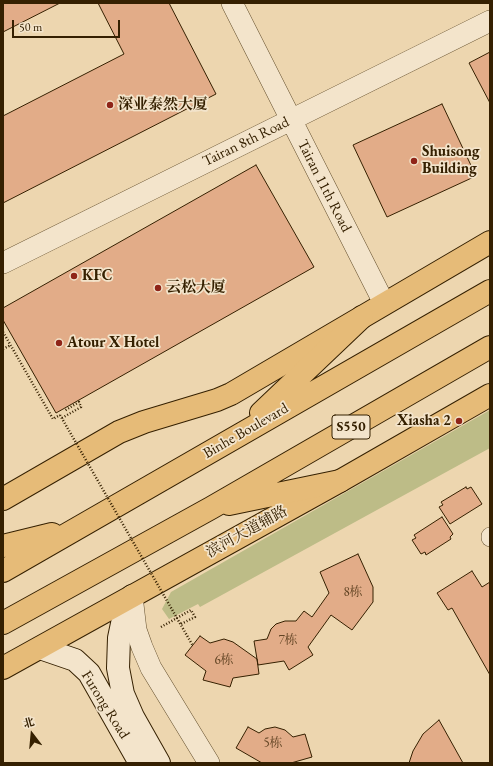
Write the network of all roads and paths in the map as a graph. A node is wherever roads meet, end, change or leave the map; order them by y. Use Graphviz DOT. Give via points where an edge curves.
graph roads {
  1 [pos="232,3"];
  2 [pos="490,21"];
  3 [pos="291,120"];
  4 [pos="490,242"];
  5 [pos="3,263"];
  6 [pos="490,291"];
  7 [pos="384,303"];
  8 [pos="362,317"];
  9 [pos="3,332"];
  10 [pos="11,345"];
  11 [pos="490,347"];
  12 [pos="3,349"];
  13 [pos="490,395"];
  14 [pos="64,411"];
  15 [pos="62,418"];
  16 [pos="237,436"];
  17 [pos="340,481"];
  18 [pos="3,499"];
  19 [pos="211,508"];
  20 [pos="76,528"];
  21 [pos="3,546"];
  22 [pos="3,571"];
  23 [pos="132,596"];
  24 [pos="3,623"];
  25 [pos="181,624"];
  26 [pos="161,627"];
  27 [pos="193,646"];
  28 [pos="40,648"];
  29 [pos="3,668"];
  30 [pos="140,763"];
  31 [pos="159,763"];
  32 [pos="209,763"];
  1 -- 3 [label="street, Tairan 11th Road"];
  2 -- 3 [label="street, Tairan 8th Road"];
  3 -- 5 [label="street, Tairan 8th Road"];
  3 -- 7 [label="street, Tairan 11th Road"];
  4 -- 7 [label="main road"];
  6 -- 16 [label="main road, Binhe Boulevard"];
  7 -- 8 [label="main road"];
  8 -- 16 [label="main road"];
  8 -- 18 [label="main road" via="231,394 119,432"];
  9 -- 10 [label="path"];
  10 -- 12 [label="path"];
  10 -- 15 [label="path" via="53,419 60,415"];
  11 -- 19 [label="main road, S550"];
  13 -- 17 [label="main road, 滨河大道辅路"];
  14 -- 15 [label="path" via="79,402 81,407"];
  15 -- 25 [label="path, bridge"];
  16 -- 20 [label="main road, Binhe Boulevard"];
  17 -- 19 [label="main road"];
  17 -- 23 [label="main road, 滨河大道辅路"];
  19 -- 24 [label="main road, S550"];
  20 -- 21 [label="main road"];
  20 -- 22 [label="main road, Binhe Boulevard"];
  23 -- 28 [label="main road, 滨河大道辅路"];
  23 -- 31 [label="main road, Furong Road" via="119,638 118,668 133,717"];
  23 -- 32 [label="street" via="136,630 148,661"];
  25 -- 26 [label="path" via="195,617 191,610"];
  25 -- 27 [label="path, bridge"];
  28 -- 29 [label="main road, 滨河大道辅路"];
  28 -- 30 [label="main road, Furong Road" via="75,660 88,673"];
}
